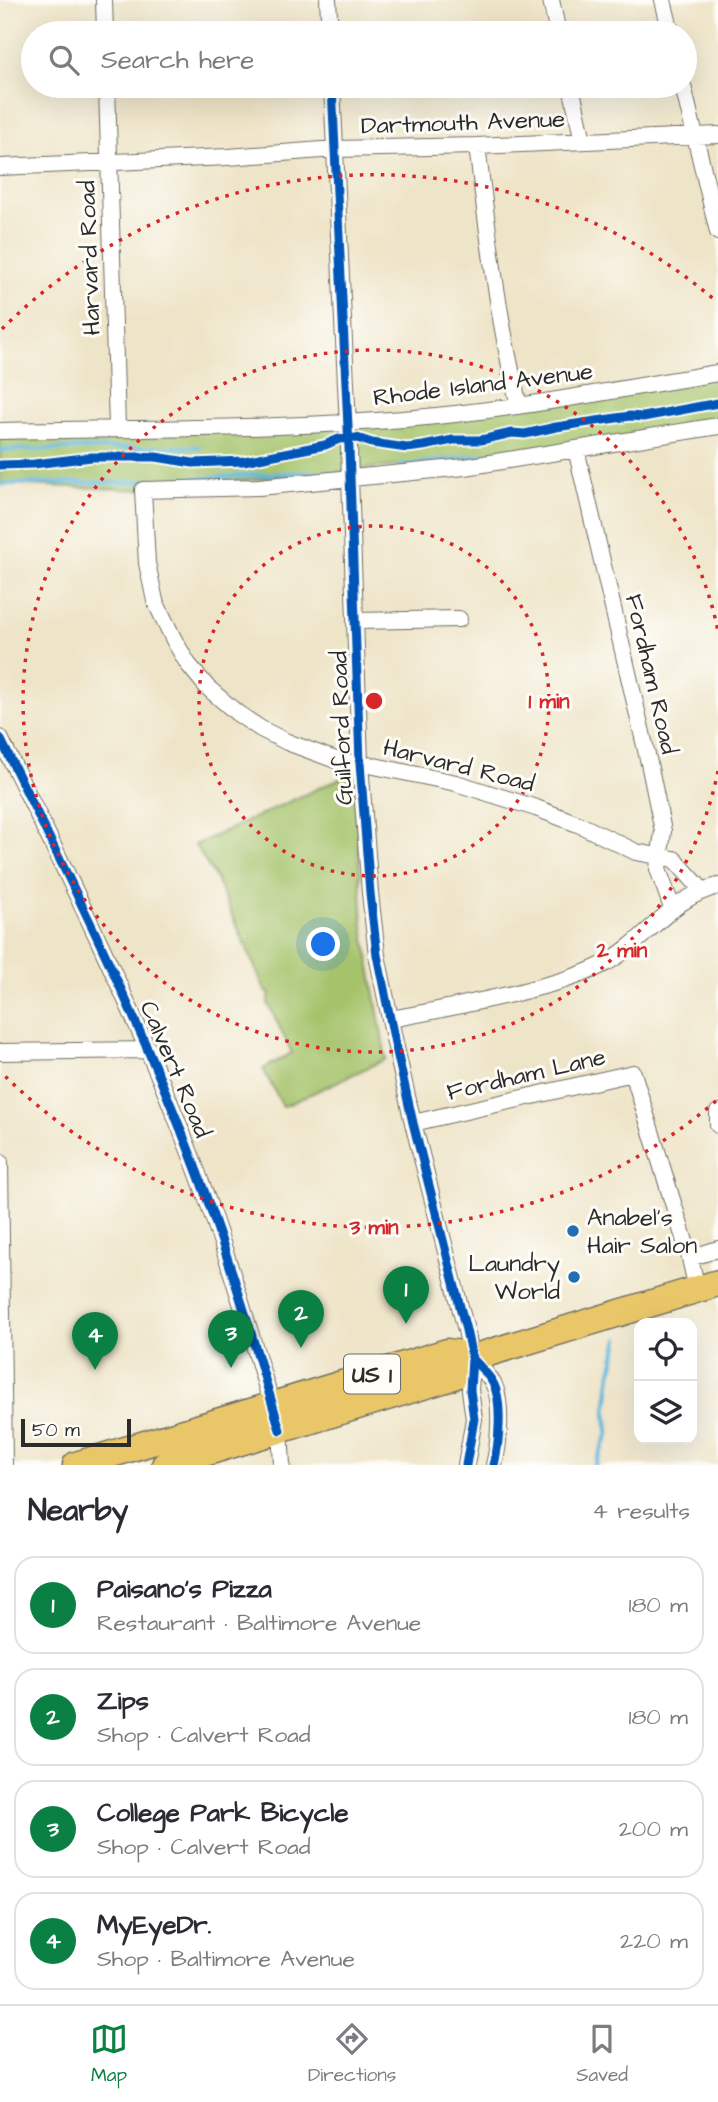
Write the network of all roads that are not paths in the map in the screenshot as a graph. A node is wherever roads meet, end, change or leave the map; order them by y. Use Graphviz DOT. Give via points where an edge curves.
graph roads {
  1 [pos="104,0"];
  2 [pos="328,0"];
  3 [pos="551,0"];
  4 [pos="663,0"];
  5 [pos="105,21"];
  6 [pos="329,21"];
  7 [pos="555,21"];
  8 [pos="668,21"];
  9 [pos="107,98"];
  10 [pos="333,98"];
  11 [pos="574,98"];
  12 [pos="686,98"];
  13 [pos="718,135"];
  14 [pos="695,137"];
  15 [pos="583,141"];
  16 [pos="477,146"];
  17 [pos="335,149"];
  18 [pos="109,162"];
  19 [pos="0,167"];
  20 [pos="718,232"];
  21 [pos="718,373"];
  22 [pos="519,406"];
  23 [pos="347,422"];
  24 [pos="718,426"];
  25 [pos="117,428"];
  26 [pos="0,431"];
  27 [pos="576,449"];
  28 [pos="350,480"];
  29 [pos="459,619"];
  30 [pos="356,621"];
  31 [pos="2,746"];
  32 [pos="360,763"];
  33 [pos="660,856"];
  34 [pos="710,888"];
  35 [pos="672,908"];
  36 [pos="390,1019"];
  37 [pos="149,1050"];
  38 [pos="0,1052"];
  39 [pos="718,1112"];
  40 [pos="413,1123"];
  41 [pos="718,1125"];
  42 [pos="0,1162"];
  43 [pos="718,1249"];
  44 [pos="690,1258"];
  45 [pos="708,1287"];
  46 [pos="1,1356"];
  47 [pos="472,1358"];
  48 [pos="276,1418"];
  49 [pos="4,1465"];
  50 [pos="76,1465"];
  51 [pos="165,1465"];
  52 [pos="282,1465"];
  53 [pos="466,1465"];
  54 [pos="494,1465"];
  1 -- 5 [label="street"];
  2 -- 6 [label="street"];
  3 -- 7 [label="street"];
  4 -- 8 [label="street"];
  9 -- 18 [label="street, Harvard Road"];
  10 -- 17 [label="street, Guilford Road"];
  11 -- 15 [label="street"];
  12 -- 14 [label="street"];
  13 -- 14 [label="street, Dartmouth Avenue"];
  14 -- 15 [label="street, Dartmouth Avenue"];
  14 -- 20 [label="street"];
  15 -- 16 [label="street, Dartmouth Avenue"];
  16 -- 17 [label="street, Dartmouth Avenue"];
  16 -- 22 [label="street" via="498,305"];
  17 -- 18 [label="street, Dartmouth Avenue"];
  17 -- 23 [label="street, Guilford Road"];
  18 -- 19 [label="street, Dartmouth Avenue"];
  18 -- 25 [label="street, Harvard Road"];
  21 -- 22 [label="street, Rhode Island Avenue"];
  22 -- 23 [label="street, Rhode Island Avenue"];
  23 -- 25 [label="street, Rhode Island Avenue"];
  23 -- 28 [label="street, Guilford Road"];
  24 -- 27 [label="street"];
  25 -- 26 [label="street, Rhode Island Avenue"];
  27 -- 28 [label="street"];
  27 -- 33 [label="street, Fordham Road" via="649,763 663,831"];
  28 -- 30 [label="street, Guilford Road"];
  28 -- 32 [label="street, Harvard Road" via="143,490 147,563 155,601 188,664 225,704 261,729 341,762"];
  29 -- 30 [label="street"];
  30 -- 32 [label="street, Guilford Road"];
  31 -- 37 [label="street, Calvert Road"];
  32 -- 33 [label="street, Harvard Road" via="511,800 578,824 636,852"];
  32 -- 36 [label="street, Guilford Road" via="371,904"];
  33 -- 34 [label="street" via="674,859"];
  33 -- 35 [label="street" via="658,869"];
  34 -- 35 [label="street"];
  35 -- 36 [label="street" via="639,941 579,975"];
  36 -- 40 [label="street, Guilford Road"];
  37 -- 38 [label="street"];
  37 -- 48 [label="street, Calvert Road" via="222,1239"];
  39 -- 41 [label="street"];
  40 -- 44 [label="street, Fordham Lane" via="633,1073"];
  40 -- 47 [label="street, Guilford Road"];
  42 -- 46 [label="street"];
  43 -- 44 [label="street"];
  44 -- 45 [label="street, Fordham Lane"];
  45 -- 47 [label="main road, US 1"];
  46 -- 49 [label="street"];
  47 -- 48 [label="main road, US 1" via="447,1352"];
  47 -- 53 [label="street" via="474,1419"];
  47 -- 54 [label="street" via="495,1388 499,1425"];
  48 -- 50 [label="main road, US 1"];
  48 -- 51 [label="main road, US 1"];
  48 -- 52 [label="street, Calvert Road"];
}
